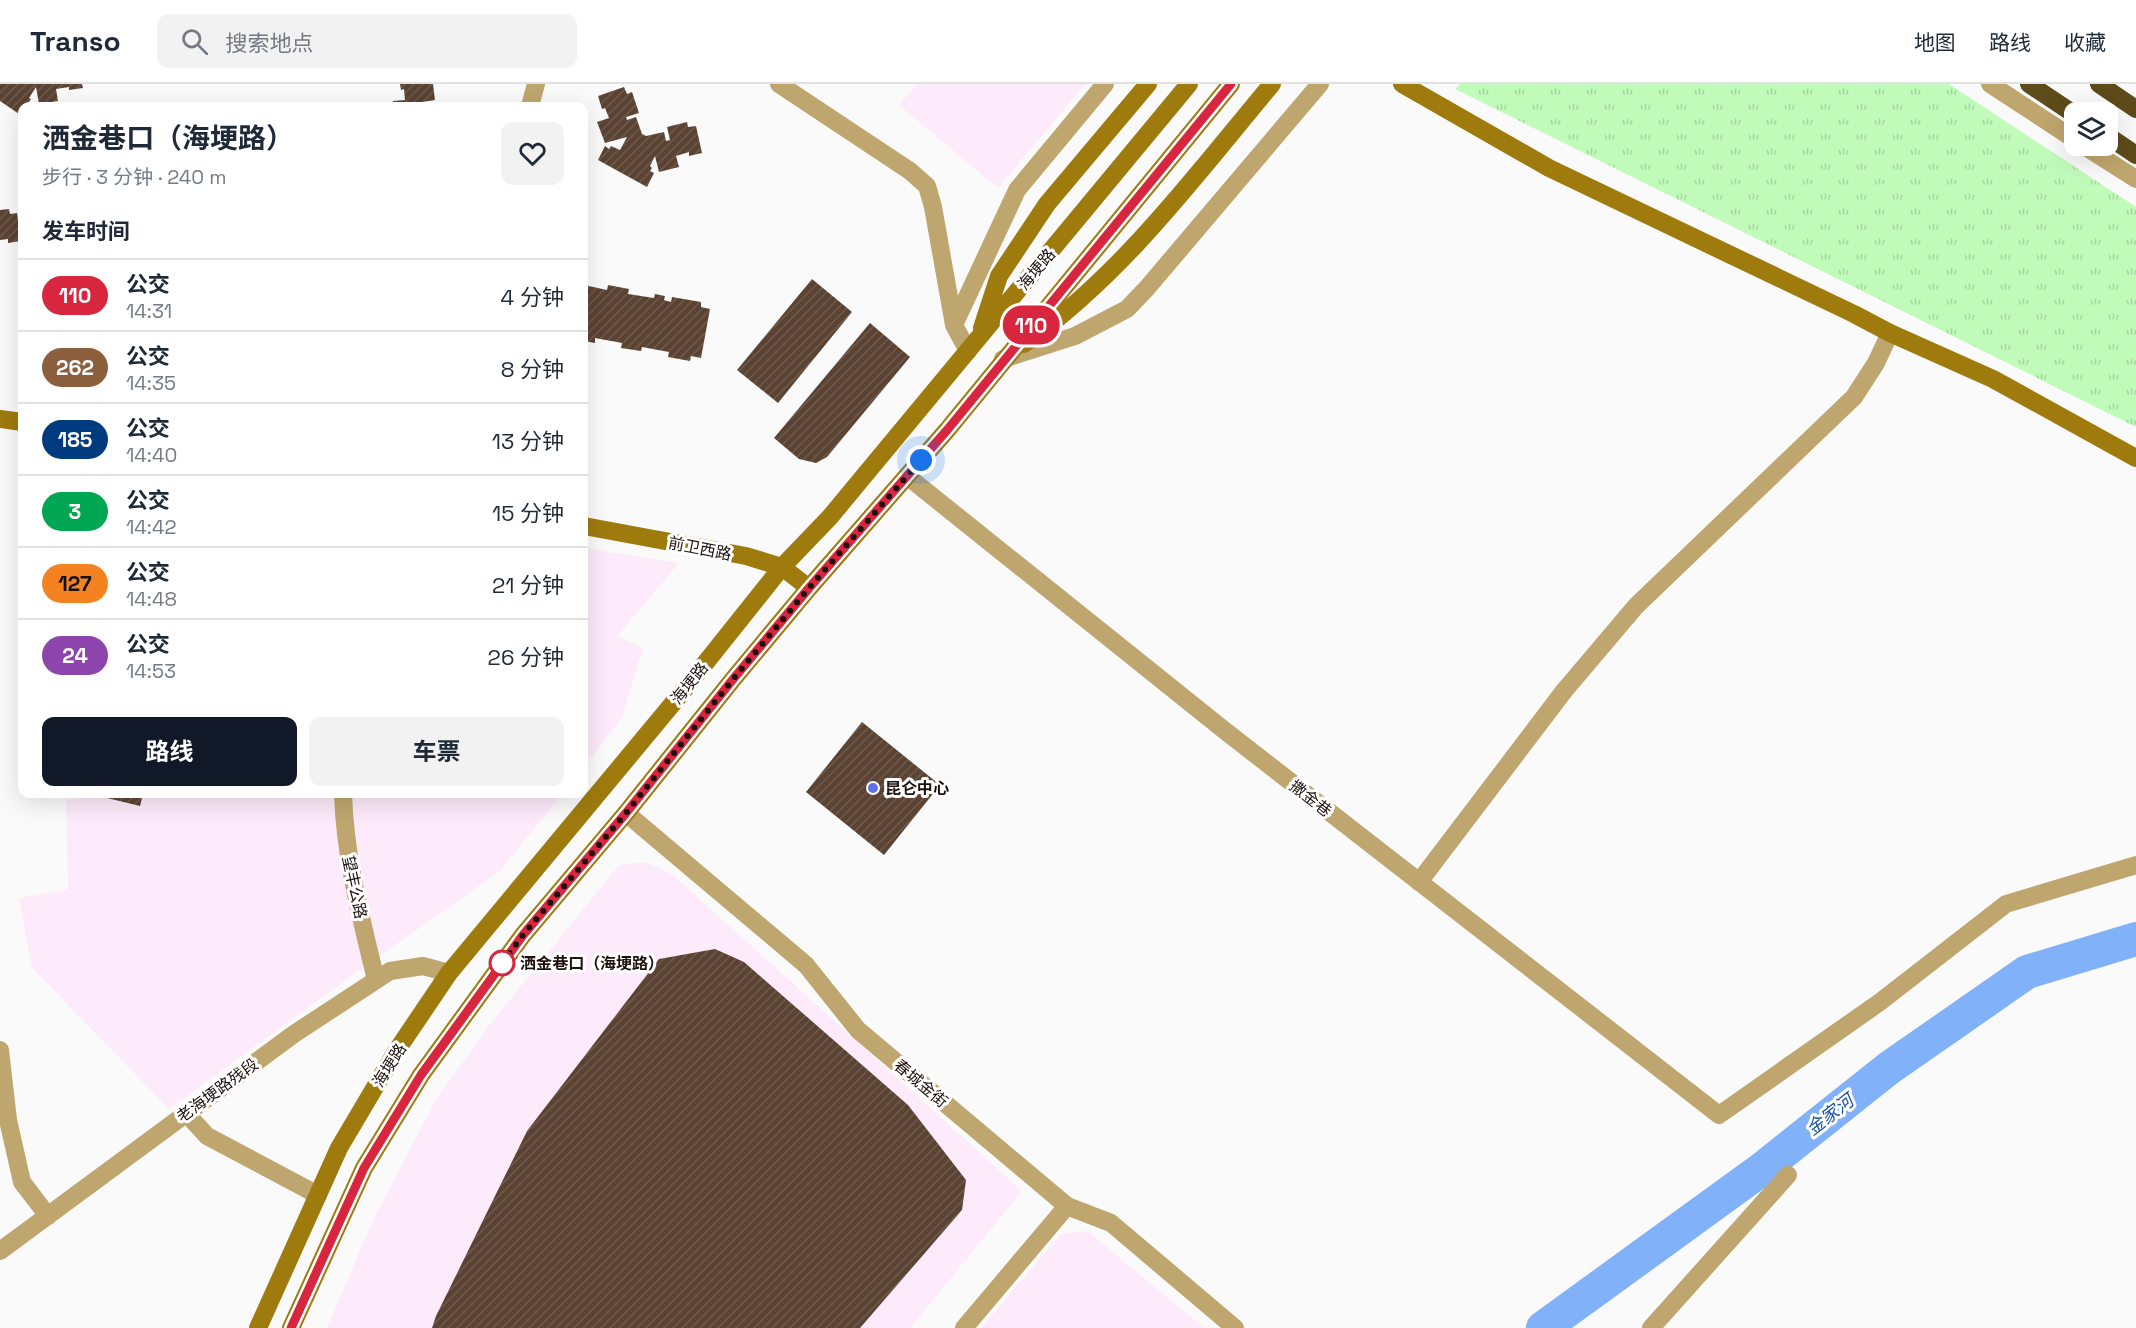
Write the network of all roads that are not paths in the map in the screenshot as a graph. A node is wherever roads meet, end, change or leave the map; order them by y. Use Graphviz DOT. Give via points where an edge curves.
graph roads {
  1 [pos="536,84"];
  2 [pos="780,84"];
  3 [pos="1105,84"];
  4 [pos="1148,84"];
  5 [pos="1189,84"];
  6 [pos="1231,84"];
  7 [pos="1272,84"];
  8 [pos="1320,84"];
  9 [pos="1402,84"];
  10 [pos="1990,84"];
  11 [pos="2029,84"];
  12 [pos="2099,84"];
  13 [pos="531,102"];
  14 [pos="2064,107"];
  15 [pos="2136,109"];
  16 [pos="2064,132"];
  17 [pos="2118,143"];
  18 [pos="2136,155"];
  19 [pos="2099,156"];
  20 [pos="2136,180"];
  21 [pos="954,325"];
  22 [pos="1890,333"];
  23 [pos="980,337"];
  24 [pos="968,351"];
  25 [pos="1003,359"];
  26 [pos="0,419"];
  27 [pos="18,421"];
  28 [pos="2136,459"];
  29 [pos="907,476"];
  30 [pos="588,527"];
  31 [pos="783,567"];
  32 [pos="809,588"];
  33 [pos="343,798"];
  34 [pos="626,813"];
  35 [pos="2136,865"];
  36 [pos="1419,882"];
  37 [pos="449,973"];
  38 [pos="376,980"];
  39 [pos="0,1050"];
  40 [pos="186,1113"];
  41 [pos="1788,1175"];
  42 [pos="318,1195"];
  43 [pos="1067,1206"];
  44 [pos="48,1216"];
  45 [pos="0,1251"];
  46 [pos="258,1328"];
  47 [pos="291,1328"];
  48 [pos="964,1328"];
  49 [pos="1236,1328"];
  50 [pos="1651,1328"];
  1 -- 13 [label="street"];
  2 -- 21 [label="street" via="927,186"];
  3 -- 21 [label="street" via="1017,190"];
  4 -- 23 [label="main road" via="1047,204 999,276"];
  5 -- 23 [label="main road, 海埂路"];
  6 -- 25 [label="main road, 海埂路"];
  7 -- 25 [label="main road" via="1130,253 1056,322"];
  8 -- 25 [label="street" via="1127,309 1075,336"];
  9 -- 22 [label="main road" via="1549,168"];
  10 -- 16 [label="street"];
  11 -- 14 [label="highway"];
  12 -- 15 [label="highway"];
  17 -- 18 [label="highway"];
  19 -- 20 [label="street"];
  21 -- 24 [label="street"];
  22 -- 28 [label="main road" via="1993,379"];
  22 -- 36 [label="street" via="1854,397 1636,606 1564,692"];
  23 -- 24 [label="main road, 海埂路"];
  24 -- 31 [label="main road, 海埂路" via="830,517"];
  25 -- 29 [label="main road, 海埂路"];
  26 -- 27 [label="main road"];
  29 -- 32 [label="main road, 海埂路"];
  29 -- 36 [label="street, 撒金巷"];
  30 -- 31 [label="main road, 前卫西路" via="746,556"];
  31 -- 32 [label="main road, 前卫西路"];
  31 -- 37 [label="main road, 海埂路"];
  32 -- 34 [label="main road, 海埂路"];
  33 -- 38 [label="street, 望丰公路" via="351,878"];
  34 -- 43 [label="street, 春城金街" via="806,966 858,1029"];
  34 -- 47 [label="main road, 海埂路" via="523,935 421,1075 364,1168"];
  35 -- 36 [label="street, 撒金巷" via="2006,904 1880,1002 1719,1115"];
  37 -- 38 [label="street, 老海埂路残段" via="423,966 390,971"];
  37 -- 42 [label="main road, 海埂路" via="345,1138"];
  38 -- 40 [label="street, 老海埂路残段"];
  39 -- 44 [label="street" via="8,1120 22,1182"];
  40 -- 42 [label="street" via="207,1136"];
  40 -- 44 [label="street, 老海埂路残段"];
  41 -- 50 [label="street"];
  42 -- 46 [label="main road, 海埂路"];
  43 -- 48 [label="street"];
  43 -- 49 [label="street, 春城金街" via="1111,1223"];
  44 -- 45 [label="street, 老海埂路残段"];
}
